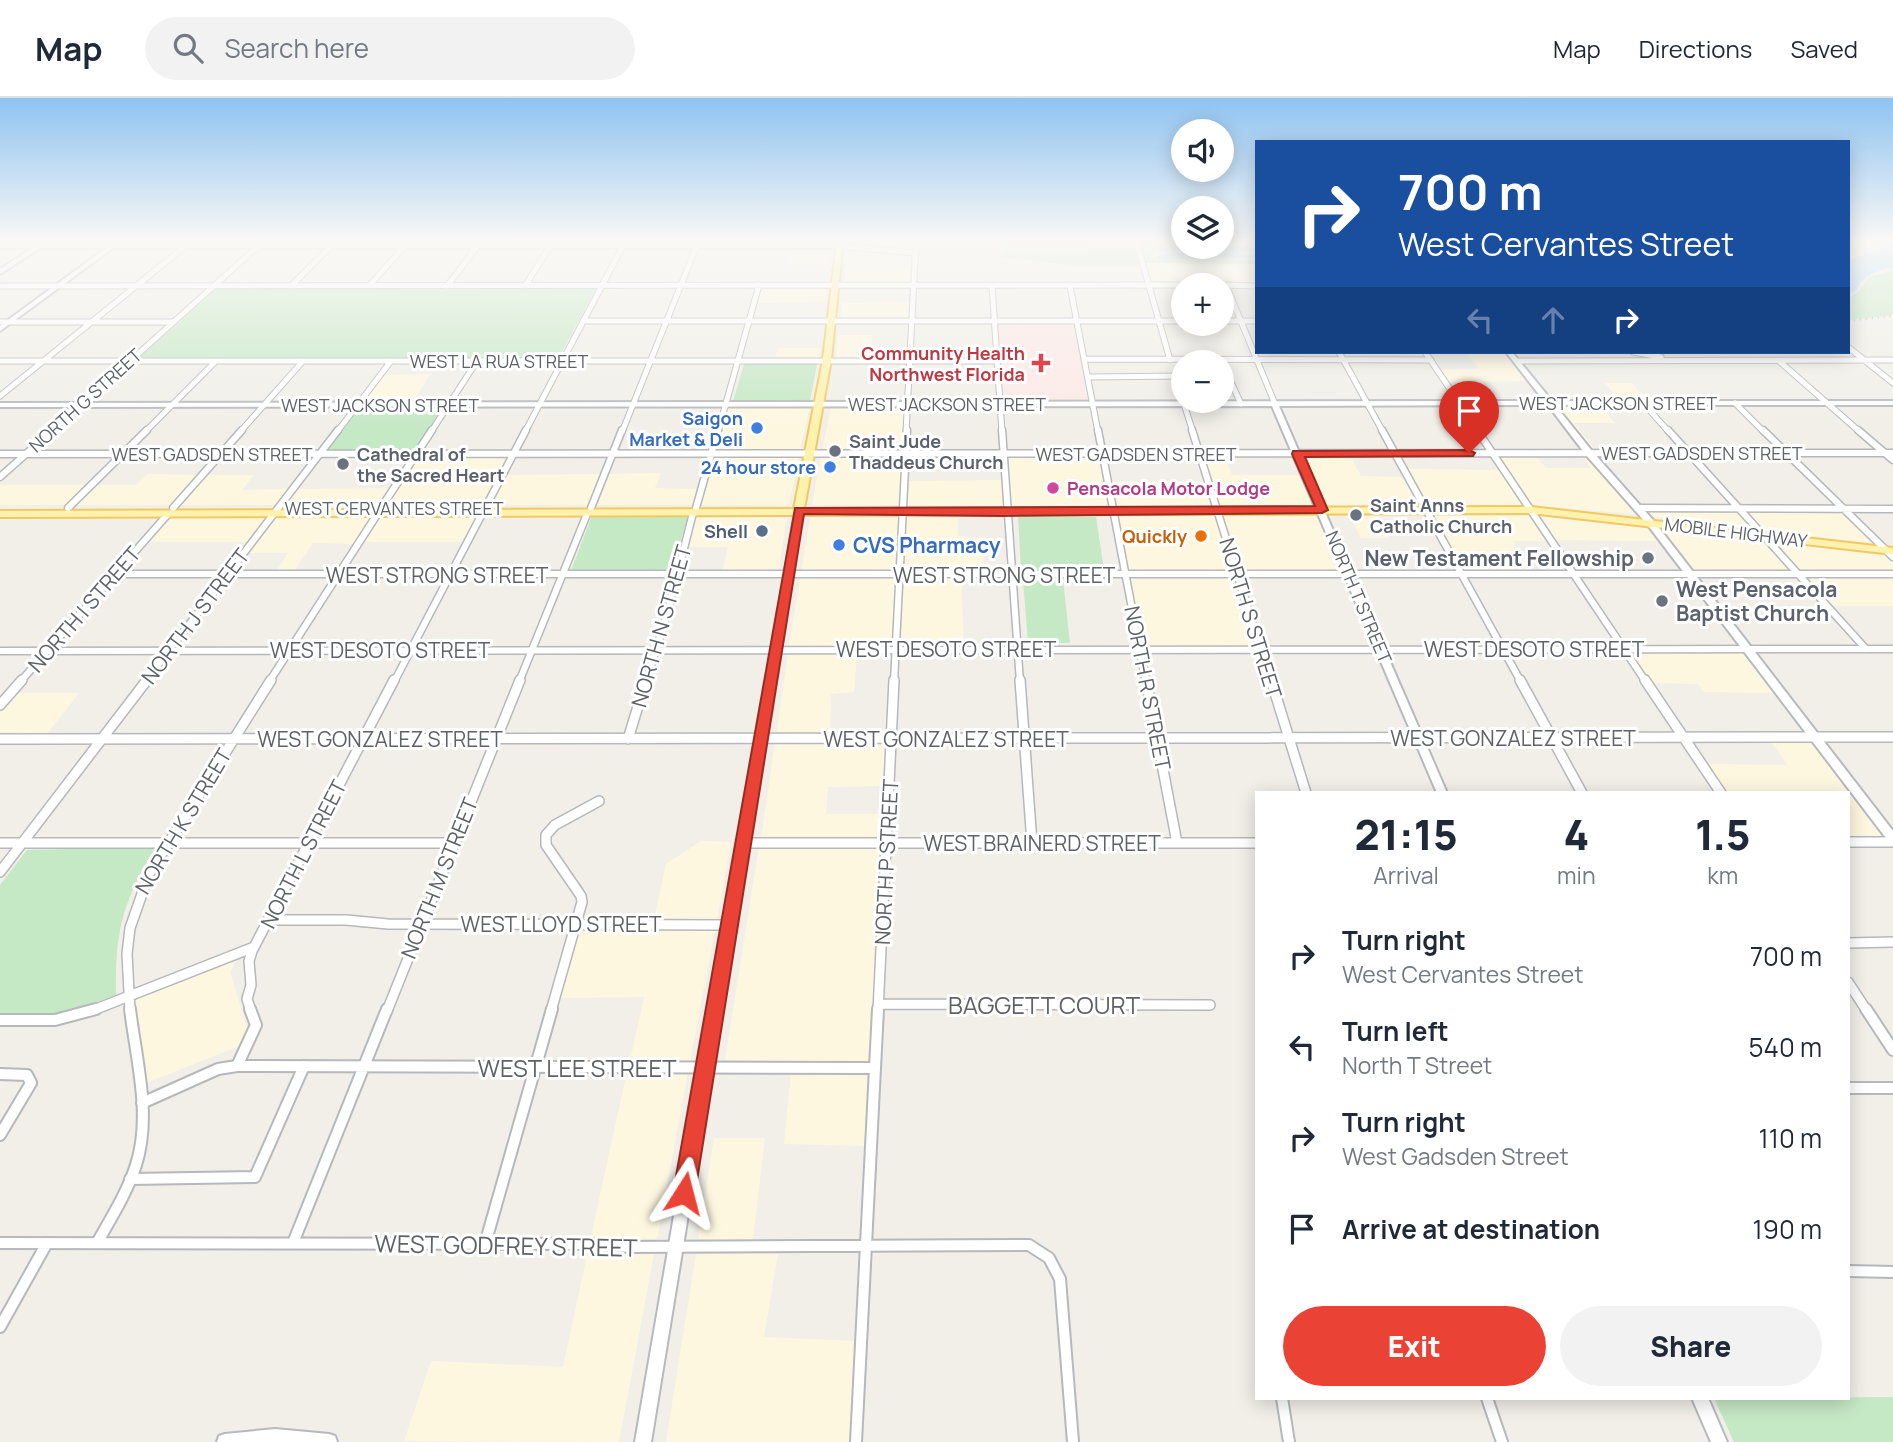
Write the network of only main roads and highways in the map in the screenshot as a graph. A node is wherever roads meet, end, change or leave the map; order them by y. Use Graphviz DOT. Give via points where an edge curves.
graph roads {
  1 [pos="834,303"];
  2 [pos="827,360"];
  3 [pos="799,510"];
  4 [pos="941,510"];
  5 [pos="0,511"];
  6 [pos="170,511"];
  7 [pos="1578,513"];
  8 [pos="1650,522"];
  9 [pos="1891,552"];
  1 -- 2 [label="main road"];
  2 -- 3 [label="main road"];
  3 -- 4 [label="main road, WEST CERVANTES STREET"];
  3 -- 6 [label="main road, WEST CERVANTES STREET"];
  4 -- 7 [label="main road, WEST CERVANTES STREET"];
  5 -- 6 [label="main road, WEST CERVANTES STREET"];
  5 -- 6 [label="main road, WEST CERVANTES STREET"];
  7 -- 8 [label="main road, MOBILE HIGHWAY"];
  8 -- 9 [label="main road, MOBILE HIGHWAY"];
}
